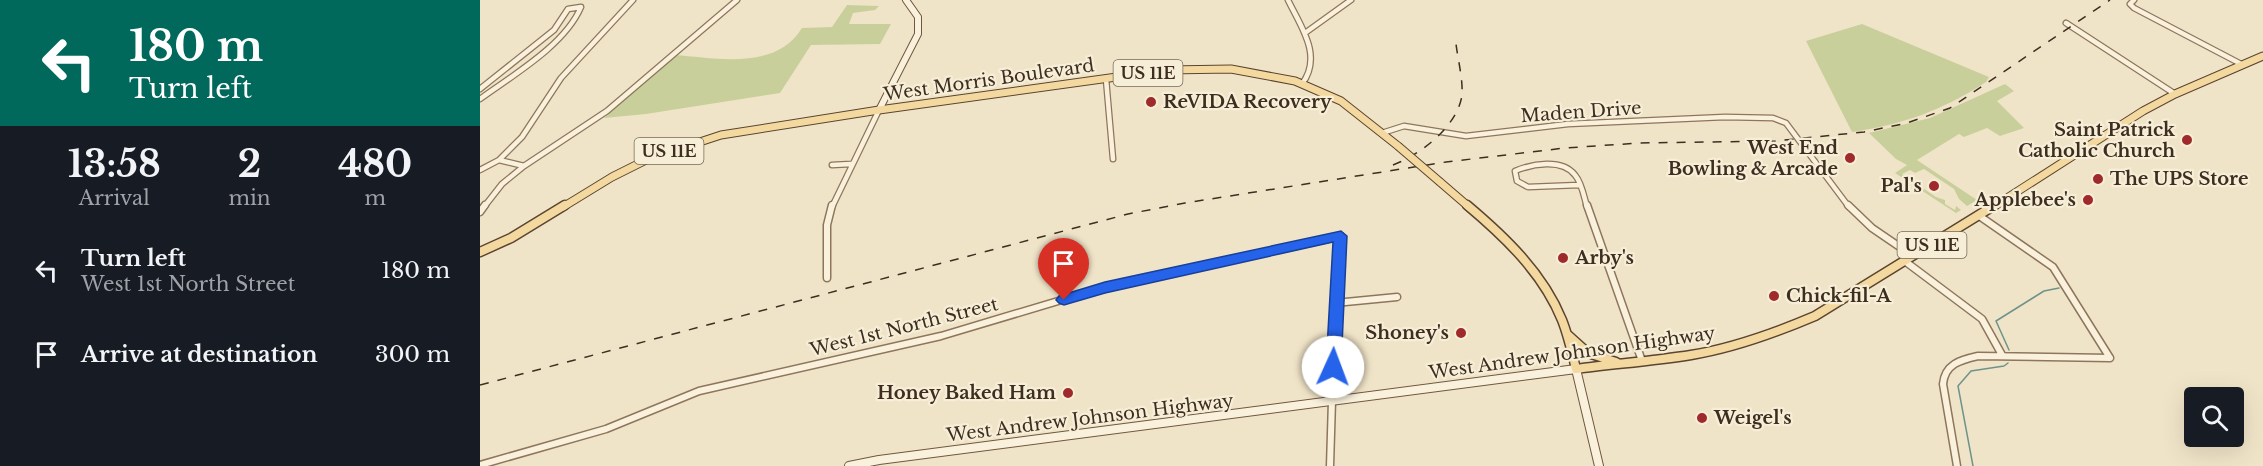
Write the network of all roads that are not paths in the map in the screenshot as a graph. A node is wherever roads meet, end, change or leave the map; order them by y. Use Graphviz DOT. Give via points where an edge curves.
graph roads {
  1 [pos="633,0"];
  2 [pos="729,0"];
  3 [pos="736,0"];
  4 [pos="906,0"];
  5 [pos="1288,0"];
  6 [pos="1351,0"];
  7 [pos="2134,0"];
  8 [pos="2066,23"];
  9 [pos="1305,33"];
  10 [pos="2263,56"];
  11 [pos="2241,64"];
  12 [pos="1106,79"];
  13 [pos="1302,84"];
  14 [pos="480,89"];
  15 [pos="2175,94"];
  16 [pos="480,99"];
  17 [pos="879,110"];
  18 [pos="1786,123"];
  19 [pos="1382,133"];
  20 [pos="1113,159"];
  21 [pos="499,160"];
  22 [pos="851,164"];
  23 [pos="832,165"];
  24 [pos="524,166"];
  25 [pos="480,170"];
  26 [pos="1579,185"];
  27 [pos="480,213"];
  28 [pos="1978,216"];
  29 [pos="480,252"];
  30 [pos="1914,257"];
  31 [pos="1906,262"];
  32 [pos="827,278"];
  33 [pos="1397,297"];
  34 [pos="1335,303"];
  35 [pos="1566,332"];
  36 [pos="2002,356"];
  37 [pos="1642,361"];
  38 [pos="1623,363"];
  39 [pos="1576,369"];
  40 [pos="1332,402"];
  41 [pos="879,463"];
  42 [pos="480,465"];
  43 [pos="849,466"];
  44 [pos="1330,466"];
  45 [pos="1599,466"];
  46 [pos="1957,466"];
  1 -- 21 [label="street" via="553,89 515,145"];
  2 -- 3 [label="street"];
  3 -- 24 [label="street" via="607,111"];
  4 -- 17 [label="main road" via="918,17 918,34"];
  5 -- 9 [label="street"];
  6 -- 9 [label="street"];
  7 -- 11 [label="street" via="2130,4 2134,8"];
  8 -- 15 [label="street"];
  9 -- 13 [label="street" via="1312,61 1311,72"];
  10 -- 11 [label="main road, West Andrew Johnson Highway / US 11E"];
  11 -- 15 [label="main road, West Andrew Johnson Highway / US 11E"];
  12 -- 13 [label="main road, West Morris Boulevard / US 11E" via="1218,68 1257,72"];
  12 -- 17 [label="main road, West Morris Boulevard / US 11E"];
  12 -- 20 [label="street"];
  13 -- 19 [label="main road, West Morris Boulevard / US 11E" via="1341,101"];
  14 -- 16 [label="street" via="554,30 564,12 580,7 579,16 563,35"];
  15 -- 28 [label="main road, West Andrew Johnson Highway / US 11E"];
  17 -- 22 [label="street"];
  17 -- 29 [label="main road, West Morris Boulevard / US 11E" via="763,127 684,146 612,177 511,238"];
  18 -- 19 [label="street, Maden Drive" via="1754,117 1596,122 1465,136 1445,135 1407,124"];
  18 -- 30 [label="street" via="1850,208"];
  19 -- 35 [label="main road, West Morris Boulevard / US 11E, bridge" via="1505,237 1536,271"];
  21 -- 24 [label="street"];
  21 -- 25 [label="street"];
  22 -- 23 [label="street"];
  22 -- 32 [label="street" via="827,225"];
  24 -- 27 [label="street" via="502,184"];
  26 -- 26 [label="street" via="1528,187 1517,181 1515,171 1562,166 1573,171"];
  26 -- 37 [label="street"];
  28 -- 30 [label="main road, West Andrew Johnson Highway / US 11E"];
  28 -- 36 [label="street" via="2053,267 2110,358"];
  30 -- 31 [label="main road, West Andrew Johnson Highway / US 11E"];
  31 -- 36 [label="street" via="1982,319"];
  31 -- 37 [label="main road, West Andrew Johnson Highway / US 11E" via="1815,316 1787,328 1692,355"];
  33 -- 34 [label="street"];
  34 -- 40 [label="street"];
  34 -- 42 [label="street, West 1st North Street" via="1341,236 1105,288 932,338 699,391 606,429"];
  35 -- 38 [label="main road" via="1588,353"];
  35 -- 39 [label="main road, West Morris Boulevard / US 11E"];
  36 -- 46 [label="street" via="1958,360 1944,374"];
  37 -- 38 [label="main road, West Andrew Johnson Highway / US 11E"];
  38 -- 39 [label="main road, West Andrew Johnson Highway / US 11E"];
  39 -- 40 [label="main road, West Andrew Johnson Highway"];
  39 -- 45 [label="main road"];
  40 -- 41 [label="main road, West Andrew Johnson Highway"];
  40 -- 44 [label="street"];
  41 -- 43 [label="main road, West Andrew Johnson Highway"];
}
